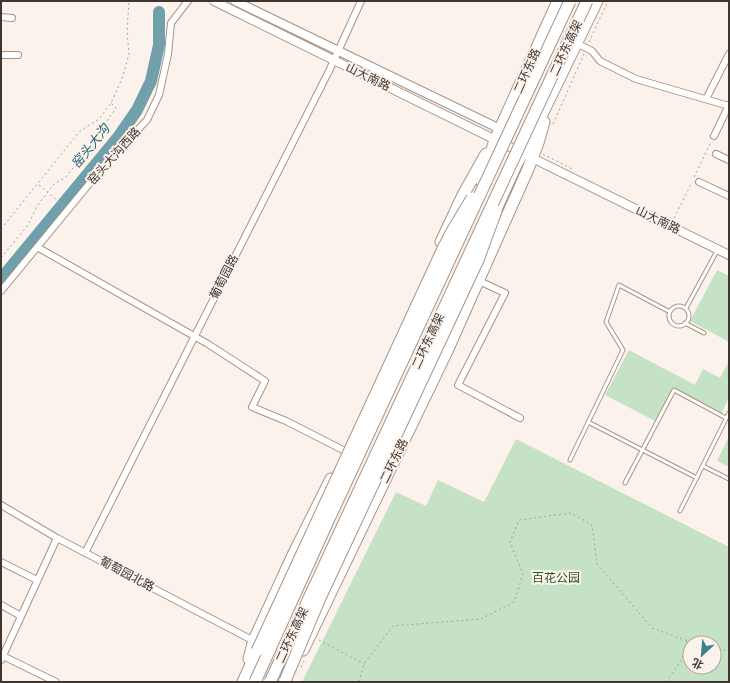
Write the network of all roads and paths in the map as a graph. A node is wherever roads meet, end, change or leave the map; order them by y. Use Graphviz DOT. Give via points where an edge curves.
graph roads {
  1 [pos="129,1"];
  2 [pos="188,1"];
  3 [pos="214,1"];
  4 [pos="235,1"];
  5 [pos="361,1"];
  6 [pos="558,1"];
  7 [pos="570,1"];
  8 [pos="587,1"];
  9 [pos="597,1"];
  10 [pos="1,18"];
  11 [pos="12,18"];
  12 [pos="170,26"];
  13 [pos="576,43"];
  14 [pos="729,54"];
  15 [pos="1,55"];
  16 [pos="18,55"];
  17 [pos="334,60"];
  18 [pos="706,99"];
  19 [pos="111,103"];
  20 [pos="729,105"];
  21 [pos="500,130"];
  22 [pos="714,136"];
  23 [pos="499,144"];
  24 [pos="113,146"];
  25 [pos="527,154"];
  26 [pos="716,154"];
  27 [pos="729,160"];
  28 [pos="574,170"];
  29 [pos="699,182"];
  30 [pos="38,184"];
  31 [pos="48,193"];
  32 [pos="462,195"];
  33 [pos="729,196"];
  34 [pos="65,206"];
  35 [pos="497,208"];
  36 [pos="511,208"];
  37 [pos="498,220"];
  38 [pos="463,225"];
  39 [pos="1,230"];
  40 [pos="484,233"];
  41 [pos="498,238"];
  42 [pos="37,247"];
  43 [pos="717,249"];
  44 [pos="729,255"];
  45 [pos="1,258"];
  46 [pos="438,279"];
  47 [pos="479,281"];
  48 [pos="1,291"];
  49 [pos="417,296"];
  50 [pos="686,308"];
  51 [pos="670,312"];
  52 [pos="686,324"];
  53 [pos="704,333"];
  54 [pos="194,336"];
  55 [pos="729,413"];
  56 [pos="520,418"];
  57 [pos="726,418"];
  58 [pos="588,422"];
  59 [pos="345,450"];
  60 [pos="642,450"];
  61 [pos="570,460"];
  62 [pos="703,466"];
  63 [pos="697,478"];
  64 [pos="729,479"];
  65 [pos="625,483"];
  66 [pos="1,505"];
  67 [pos="680,511"];
  68 [pos="57,538"];
  69 [pos="85,553"];
  70 [pos="1,562"];
  71 [pos="37,580"];
  72 [pos="1,605"];
  73 [pos="21,616"];
  74 [pos="682,639"];
  75 [pos="319,640"];
  76 [pos="256,646"];
  77 [pos="682,657"];
  78 [pos="2,658"];
  79 [pos="364,664"];
  80 [pos="284,681"];
  81 [pos="56,682"];
  82 [pos="243,682"];
  83 [pos="255,682"];
  84 [pos="270,682"];
  85 [pos="360,682"];
  86 [pos="666,682"];
  1 -- 19 [label="path" via="129,54 124,76"];
  2 -- 12 [label="street"];
  3 -- 17 [label="main road, 山大南路"];
  4 -- 21 [label="main road, 山大南路"];
  5 -- 17 [label="street, 葡萄园路"];
  6 -- 21 [label="highway, 二环东路"];
  7 -- 23 [label="highway, 二环东高架, bridge"];
  8 -- 25 [label="highway, 二环东高架, bridge"];
  9 -- 13 [label="highway, 二环东路"];
  10 -- 11 [label="street"];
  12 -- 24 [label="path" via="162,32 158,63 143,107"];
  12 -- 42 [label="street, 窑头大沟西路" via="168,54 159,95 147,120 108,161"];
  13 -- 18 [label="street" via="592,51 600,61 636,79"];
  13 -- 25 [label="highway, 二环东路"];
  14 -- 18 [label="street"];
  15 -- 16 [label="street"];
  17 -- 23 [label="main road, 山大南路"];
  17 -- 54 [label="street, 葡萄园路"];
  18 -- 20 [label="street"];
  19 -- 30 [label="path" via="99,119 80,131"];
  19 -- 31 [label="path" via="116,108 81,158 65,178 54,184"];
  20 -- 22 [label="street"];
  21 -- 23 [label="highway, 二环东路"];
  21 -- 25 [label="main road, 山大南路"];
  23 -- 25 [label="main road, 山大南路"];
  23 -- 32 [label="highway, 二环东路" via="488,149"];
  23 -- 38 [label="highway, 二环东路"];
  23 -- 76 [label="highway, bridge" via="451,233"];
  23 -- 83 [label="highway, 二环东高架, bridge"];
  25 -- 28 [label="path" via="540,153"];
  25 -- 35 [label="highway, 二环东路"];
  25 -- 36 [label="highway, 二环东路"];
  25 -- 43 [label="main road, 山大南路"];
  25 -- 80 [label="highway, bridge" via="320,598"];
  25 -- 84 [label="highway, 二环东高架, bridge"];
  26 -- 27 [label="street"];
  29 -- 33 [label="street"];
  30 -- 31 [label="path"];
  30 -- 39 [label="path"];
  31 -- 34 [label="path"];
  31 -- 45 [label="path" via="28,225"];
  32 -- 38 [label="highway, 二环东路"];
  32 -- 49 [label="highway, 二环东路"];
  35 -- 37 [label="highway, 二环东路"];
  35 -- 40 [label="highway, 二环东路"];
  36 -- 37 [label="highway, 二环东路"];
  36 -- 41 [label="highway, 二环东路"];
  37 -- 40 [label="highway, 二环东路"];
  37 -- 41 [label="highway, 二环东路"];
  38 -- 46 [label="highway, 二环东路"];
  40 -- 80 [label="highway, 二环东路" via="283,667"];
  41 -- 47 [label="highway, 二环东路"];
  42 -- 48 [label="street, 窑头大沟西路"];
  42 -- 54 [label="street"];
  43 -- 44 [label="main road, 山大南路"];
  43 -- 50 [label="lane"];
  46 -- 49 [label="highway, 二环东路"];
  46 -- 76 [label="highway, 二环东路" via="269,640"];
  47 -- 56 [label="street" via="504,293 458,386"];
  47 -- 80 [label="highway, 二环东路" via="298,661"];
  49 -- 59 [label="highway, 二环东路"];
  50 -- 51 [label="lane" via="677,306"];
  50 -- 52 [label="lane" via="689,314"];
  51 -- 52 [label="lane" via="669,318 673,324"];
  51 -- 58 [label="lane" via="619,285 606,322 623,350"];
  52 -- 53 [label="lane"];
  54 -- 59 [label="street" via="266,381 252,407"];
  54 -- 69 [label="street, 葡萄园路"];
  55 -- 57 [label="lane"];
  57 -- 60 [label="lane" via="674,390"];
  57 -- 62 [label="lane"];
  58 -- 60 [label="lane"];
  58 -- 61 [label="lane"];
  59 -- 76 [label="highway, 二环东路" via="293,555"];
  60 -- 63 [label="lane"];
  60 -- 65 [label="lane"];
  62 -- 63 [label="lane"];
  62 -- 64 [label="lane"];
  63 -- 67 [label="lane"];
  66 -- 68 [label="street, 葡萄园北路"];
  68 -- 69 [label="street, 葡萄园北路"];
  68 -- 71 [label="street"];
  69 -- 76 [label="street, 葡萄园北路"];
  70 -- 71 [label="street"];
  71 -- 73 [label="street"];
  72 -- 73 [label="street"];
  73 -- 78 [label="street"];
  74 -- 79 [label="path" via="652,628 597,564 592,525 571,514 519,520 510,542 523,574 514,602 481,619 393,626"];
  75 -- 79 [label="path"];
  76 -- 82 [label="highway, 二环东路"];
  77 -- 86 [label="path"];
  78 -- 81 [label="street"];
  79 -- 85 [label="path"];
}
